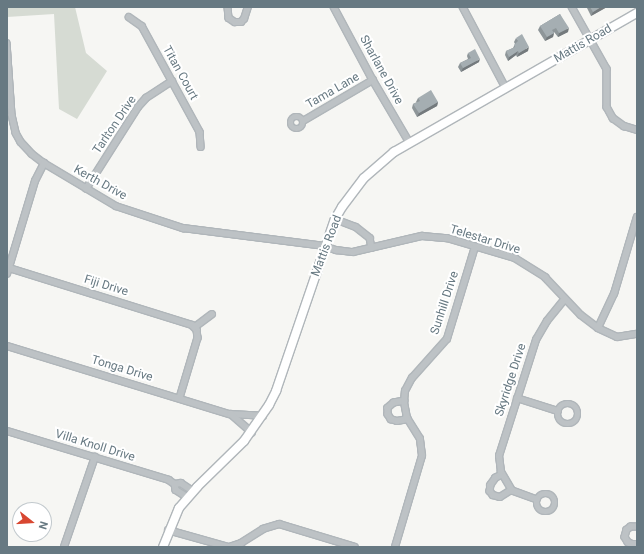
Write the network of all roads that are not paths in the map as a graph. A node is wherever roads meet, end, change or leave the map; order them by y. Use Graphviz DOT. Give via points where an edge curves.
graph roads {
  1 [pos="228,7"];
  2 [pos="248,7"];
  3 [pos="334,7"];
  4 [pos="463,7"];
  5 [pos="572,7"];
  6 [pos="637,13"];
  7 [pos="129,17"];
  8 [pos="590,40"];
  9 [pos="7,43"];
  10 [pos="373,80"];
  11 [pos="172,81"];
  12 [pos="506,88"];
  13 [pos="303,121"];
  14 [pos="637,130"];
  15 [pos="410,143"];
  16 [pos="201,147"];
  17 [pos="44,163"];
  18 [pos="86,189"];
  19 [pos="637,217"];
  20 [pos="335,219"];
  21 [pos="325,246"];
  22 [pos="475,247"];
  23 [pos="372,248"];
  24 [pos="9,268"];
  25 [pos="7,274"];
  26 [pos="565,299"];
  27 [pos="212,314"];
  28 [pos="195,327"];
  29 [pos="598,328"];
  30 [pos="637,334"];
  31 [pos="7,346"];
  32 [pos="180,398"];
  33 [pos="517,398"];
  34 [pos="404,401"];
  35 [pos="558,411"];
  36 [pos="230,414"];
  37 [pos="263,416"];
  38 [pos="408,419"];
  39 [pos="7,431"];
  40 [pos="252,432"];
  41 [pos="95,457"];
  42 [pos="502,475"];
  43 [pos="175,484"];
  44 [pos="511,490"];
  45 [pos="193,491"];
  46 [pos="187,497"];
  47 [pos="537,500"];
  48 [pos="637,526"];
  49 [pos="168,530"];
  50 [pos="637,544"];
  51 [pos="64,547"];
  52 [pos="162,547"];
  53 [pos="355,547"];
  54 [pos="394,547"];
  1 -- 2 [label="street" via="229,18 235,22 244,19"];
  3 -- 10 [label="street, Sharlane Drive"];
  4 -- 12 [label="street"];
  5 -- 8 [label="street"];
  6 -- 8 [label="main road, Mattis Road"];
  7 -- 11 [label="street, Titan Court" via="142,26"];
  8 -- 12 [label="main road, Mattis Road"];
  8 -- 14 [label="street" via="607,69 607,107 613,118 624,126"];
  9 -- 17 [label="street, Kerth Drive" via="12,115 16,132 26,149"];
  10 -- 13 [label="street, Tama Lane"];
  10 -- 15 [label="street, Sharlane Drive"];
  11 -- 16 [label="street, Titan Court" via="200,132"];
  11 -- 18 [label="street, Tarlton Drive" via="146,98 138,107"];
  12 -- 15 [label="main road, Mattis Road"];
  15 -- 20 [label="main road, Mattis Road" via="374,168 349,196"];
  17 -- 18 [label="street, Kerth Drive"];
  17 -- 24 [label="street" via="35,181"];
  18 -- 21 [label="street, Kerth Drive" via="116,206 175,226"];
  19 -- 29 [label="street" via="614,294"];
  20 -- 21 [label="main road, Mattis Road"];
  20 -- 23 [label="street" via="356,227 370,238"];
  21 -- 23 [label="street, Telestar Drive" via="353,252"];
  21 -- 37 [label="main road, Mattis Road" via="276,391"];
  22 -- 23 [label="street, Telestar Drive" via="446,238 422,236"];
  22 -- 26 [label="street, Telestar Drive" via="515,258 545,277"];
  22 -- 34 [label="street, Sunhill Drive" via="447,339 412,378 405,392"];
  24 -- 25 [label="street"];
  24 -- 28 [label="street, Fiji Drive" via="187,322"];
  26 -- 29 [label="street, Telestar Drive"];
  26 -- 33 [label="street, Skyridge Drive" via="536,340"];
  27 -- 28 [label="street"];
  28 -- 32 [label="street" via="198,338"];
  29 -- 30 [label="street, Telestar Drive" via="617,337"];
  31 -- 32 [label="street, Tonga Drive"];
  32 -- 36 [label="street, Tonga Drive"];
  33 -- 35 [label="street"];
  33 -- 42 [label="street, Skyridge Drive" via="499,456"];
  34 -- 38 [label="street, Sunhill Drive"];
  34 -- 38 [label="street" via="394,403 388,408 388,414 391,419 397,421"];
  36 -- 37 [label="street, Tonga Drive"];
  36 -- 40 [label="street, Tonga Drive"];
  37 -- 40 [label="main road, Mattis Road"];
  38 -- 54 [label="street, Sunhill Drive" via="420,439 422,456"];
  39 -- 41 [label="street, Villa Knoll Drive"];
  40 -- 45 [label="main road, Mattis Road"];
  41 -- 43 [label="street, Villa Knoll Drive"];
  41 -- 51 [label="street"];
  42 -- 44 [label="street, Skyridge Drive"];
  42 -- 44 [label="street" via="496,478 490,491 500,497"];
  43 -- 45 [label="street, Villa Knoll Drive" via="181,483"];
  43 -- 46 [label="street, Villa Knoll Drive" via="176,490"];
  44 -- 47 [label="street"];
  45 -- 46 [label="main road, Mattis Road"];
  46 -- 49 [label="main road, Mattis Road"];
  48 -- 50 [label="street" via="627,530 625,537 628,542"];
  49 -- 52 [label="main road, Mattis Road"];
  49 -- 53 [label="street" via="229,547 241,543 263,529 279,524"];
}
